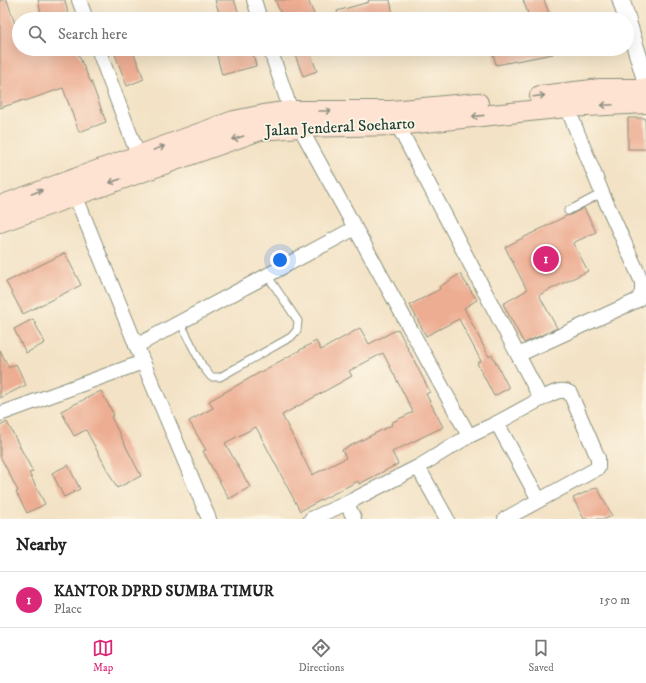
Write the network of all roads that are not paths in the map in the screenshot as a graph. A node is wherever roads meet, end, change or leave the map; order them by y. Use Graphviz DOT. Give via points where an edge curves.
graph roads {
  1 [pos="79,0"];
  2 [pos="254,0"];
  3 [pos="621,0"];
  4 [pos="83,12"];
  5 [pos="258,12"];
  6 [pos="625,12"];
  7 [pos="634,42"];
  8 [pos="101,56"];
  9 [pos="273,56"];
  10 [pos="646,81"];
  11 [pos="646,89"];
  12 [pos="646,103"];
  13 [pos="567,107"];
  14 [pos="394,118"];
  15 [pos="296,119"];
  16 [pos="138,155"];
  17 [pos="71,188"];
  18 [pos="602,193"];
  19 [pos="0,206"];
  20 [pos="568,211"];
  21 [pos="0,222"];
  22 [pos="355,228"];
  23 [pos="267,275"];
  24 [pos="180,322"];
  25 [pos="136,346"];
  26 [pos="518,355"];
  27 [pos="142,362"];
  28 [pos="541,398"];
  29 [pos="0,414"];
  30 [pos="498,423"];
  31 [pos="469,436"];
  32 [pos="418,467"];
  33 [pos="539,500"];
  34 [pos="347,503"];
  35 [pos="209,519"];
  36 [pos="311,519"];
  37 [pos="354,519"];
  38 [pos="447,519"];
  39 [pos="505,519"];
  1 -- 4 [label="street"];
  2 -- 5 [label="street"];
  3 -- 6 [label="street"];
  7 -- 10 [label="street"];
  8 -- 16 [label="street"];
  9 -- 15 [label="street"];
  14 -- 11 [label="main road, Jalan Jenderal Soeharto, one-way" via="601,89"];
  12 -- 13 [label="main road, Jalan Jenderal Soeharto, one-way"];
  13 -- 14 [label="main road, Jalan Jenderal Soeharto, one-way"];
  13 -- 18 [label="street"];
  14 -- 15 [label="main road, Jalan Jenderal Soeharto"];
  14 -- 26 [label="street"];
  16 -- 15 [label="main road, Jalan Jenderal Soeharto, one-way" via="234,121 264,115"];
  15 -- 17 [label="main road, Jalan Jenderal Soeharto, one-way"];
  15 -- 22 [label="street"];
  16 -- 17 [label="main road, Jalan Jenderal Soeharto"];
  19 -- 17 [label="main road, Jalan Jenderal Soeharto, one-way"];
  17 -- 21 [label="main road, Jalan Jenderal Soeharto"];
  17 -- 25 [label="street"];
  18 -- 20 [label="lane"];
  18 -- 26 [label="street" via="642,282 642,292 638,300"];
  22 -- 23 [label="street"];
  22 -- 31 [label="street"];
  23 -- 24 [label="street"];
  23 -- 24 [label="lane" via="298,321 297,330 290,337 220,377 211,377 203,367"];
  24 -- 25 [label="street"];
  25 -- 27 [label="street"];
  26 -- 28 [label="street"];
  27 -- 29 [label="street"];
  27 -- 35 [label="street"];
  28 -- 30 [label="street"];
  28 -- 33 [label="street" via="560,390 570,393 599,463 598,468"];
  30 -- 31 [label="street"];
  30 -- 33 [label="street"];
  31 -- 32 [label="street"];
  32 -- 34 [label="street"];
  32 -- 38 [label="street"];
  33 -- 39 [label="street"];
  34 -- 36 [label="street"];
  34 -- 37 [label="street"];
}
